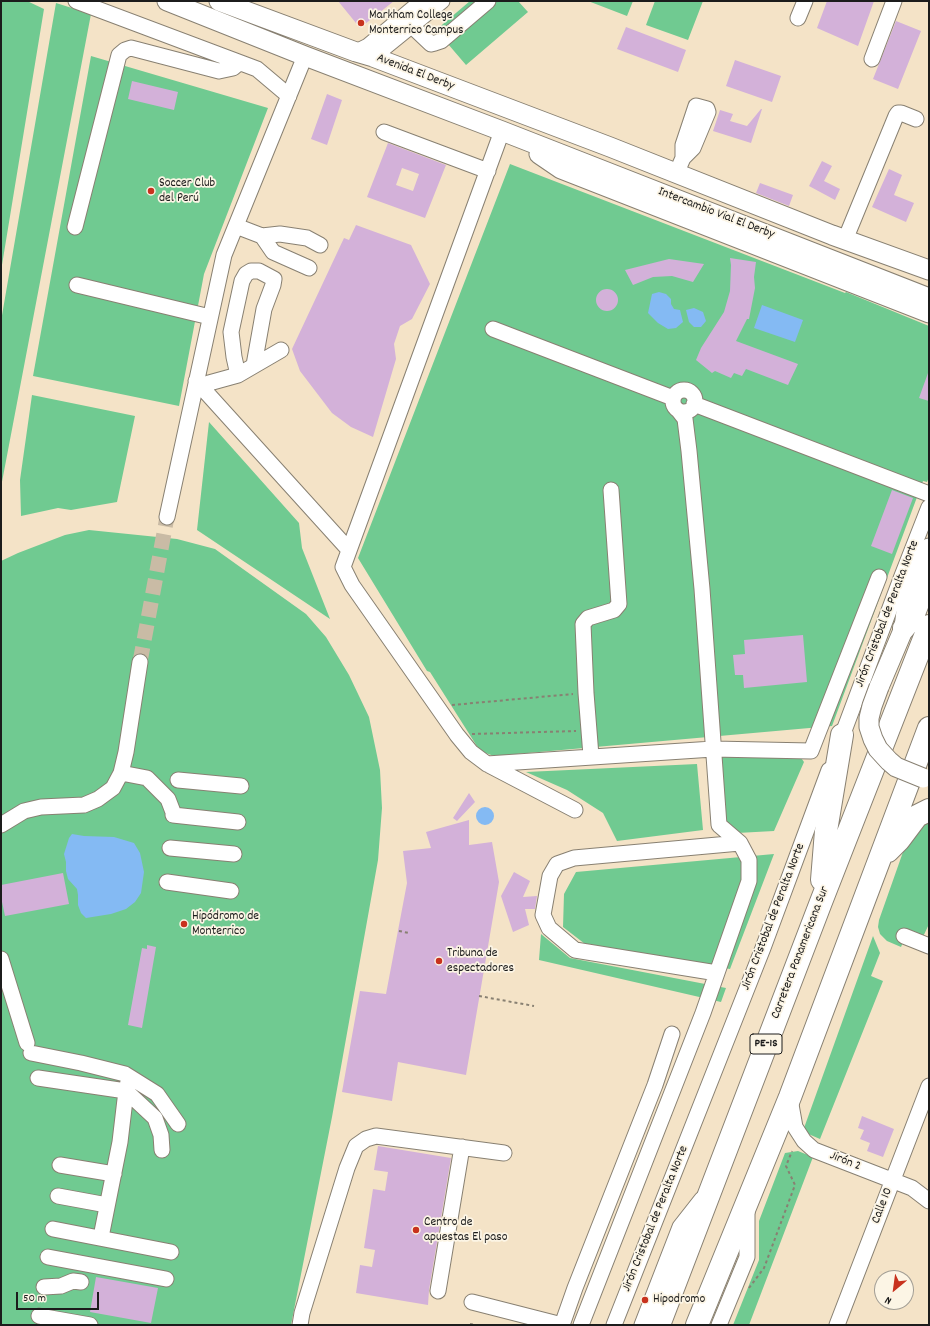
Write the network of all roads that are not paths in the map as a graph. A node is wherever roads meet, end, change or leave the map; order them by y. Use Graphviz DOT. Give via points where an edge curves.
graph roads {
  1 [pos="76,1"];
  2 [pos="167,1"];
  3 [pos="219,1"];
  4 [pos="422,1"];
  5 [pos="442,1"];
  6 [pos="488,1"];
  7 [pos="806,1"];
  8 [pos="894,1"];
  9 [pos="798,18"];
  10 [pos="412,26"];
  11 [pos="365,54"];
  12 [pos="305,56"];
  13 [pos="872,59"];
  14 [pos="239,63"];
  15 [pos="289,96"];
  16 [pos="916,119"];
  17 [pos="502,131"];
  18 [pos="384,132"];
  19 [pos="610,147"];
  20 [pos="488,172"];
  21 [pos="236,226"];
  22 [pos="75,227"];
  23 [pos="262,236"];
  24 [pos="845,240"];
  25 [pos="320,245"];
  26 [pos="309,268"];
  27 [pos="929,270"];
  28 [pos="929,280"];
  29 [pos="77,285"];
  30 [pos="929,298"];
  31 [pos="929,313"];
  32 [pos="210,317"];
  33 [pos="493,329"];
  34 [pos="281,350"];
  35 [pos="254,366"];
  36 [pos="238,375"];
  37 [pos="199,384"];
  38 [pos="675,404"];
  39 [pos="611,490"];
  40 [pos="929,494"];
  41 [pos="929,507"];
  42 [pos="167,517"];
  43 [pos="929,548"];
  44 [pos="349,550"];
  45 [pos="929,575"];
  46 [pos="878,577"];
  47 [pos="929,626"];
  48 [pos="904,628"];
  49 [pos="140,662"];
  50 [pos="929,728"];
  51 [pos="842,735"];
  52 [pos="712,749"];
  53 [pos="591,756"];
  54 [pos="487,764"];
  55 [pos="121,773"];
  56 [pos="927,775"];
  57 [pos="147,778"];
  58 [pos="241,786"];
  59 [pos="901,799"];
  60 [pos="575,810"];
  61 [pos="929,810"];
  62 [pos="238,822"];
  63 [pos="1,825"];
  64 [pos="740,843"];
  65 [pos="170,848"];
  66 [pos="234,854"];
  67 [pos="879,860"];
  68 [pos="167,882"];
  69 [pos="231,891"];
  70 [pos="821,902"];
  71 [pos="904,936"];
  72 [pos="929,946"];
  73 [pos="1,959"];
  74 [pos="717,973"];
  75 [pos="672,1034"];
  76 [pos="38,1078"];
  77 [pos="128,1084"];
  78 [pos="929,1086"];
  79 [pos="790,1097"];
  80 [pos="178,1124"];
  81 [pos="462,1147"];
  82 [pos="162,1150"];
  83 [pos="630,1150"];
  84 [pos="504,1153"];
  85 [pos="647,1155"];
  86 [pos="60,1165"];
  87 [pos="114,1174"];
  88 [pos="892,1181"];
  89 [pos="711,1187"];
  90 [pos="58,1196"];
  91 [pos="929,1201"];
  92 [pos="747,1202"];
  93 [pos="107,1205"];
  94 [pos="53,1229"];
  95 [pos="101,1237"];
  96 [pos="171,1252"];
  97 [pos="48,1257"];
  98 [pos="166,1279"];
  99 [pos="81,1282"];
  100 [pos="44,1287"];
  101 [pos="438,1291"];
  102 [pos="572,1297"];
  103 [pos="472,1302"];
  104 [pos="590,1304"];
  105 [pos="39,1316"];
  106 [pos="90,1325"];
  107 [pos="300,1325"];
  108 [pos="563,1325"];
  109 [pos="582,1325"];
  110 [pos="614,1325"];
  111 [pos="642,1325"];
  112 [pos="659,1325"];
  113 [pos="697,1325"];
  114 [pos="719,1325"];
  115 [pos="837,1325"];
  1 -- 14 [label="street"];
  2 -- 12 [label="main road, Avenida El Derby"];
  3 -- 11 [label="main road, Avenida El Derby"];
  4 -- 11 [label="street" via="368,46"];
  5 -- 10 [label="street"];
  6 -- 10 [label="street" via="441,41 435,43 431,44"];
  7 -- 9 [label="street"];
  8 -- 13 [label="street"];
  10 -- 11 [label="street"];
  11 -- 19 [label="main road, Avenida El Derby"];
  12 -- 15 [label="street"];
  12 -- 17 [label="main road, Avenida El Derby"];
  14 -- 15 [label="street" via="257,69"];
  14 -- 22 [label="street" via="233,68 219,71 131,48 124,50 119,55"];
  15 -- 21 [label="street"];
  16 -- 24 [label="street" via="901,113 896,116"];
  17 -- 20 [label="street"];
  17 -- 30 [label="main road, Intercambio Vial El Derby"];
  17 -- 31 [label="main road" via="562,169"];
  18 -- 20 [label="street"];
  19 -- 24 [label="main road" via="680,166"];
  19 -- 28 [label="main road" via="657,176"];
  20 -- 44 [label="street"];
  21 -- 23 [label="street"];
  21 -- 32 [label="street" via="224,255"];
  23 -- 25 [label="street" via="280,234 307,238"];
  23 -- 26 [label="street" via="272,252"];
  24 -- 27 [label="main road"];
  29 -- 32 [label="street"];
  32 -- 37 [label="street"];
  33 -- 38 [label="street"];
  34 -- 35 [label="street"];
  35 -- 36 [label="street"];
  35 -- 36 [label="street" via="264,309 274,279 259,271 251,271 242,281 231,332"];
  36 -- 37 [label="street"];
  37 -- 42 [label="street"];
  37 -- 44 [label="street"];
  38 -- 40 [label="street" via="677,392 686,390 693,394 694,404"];
  38 -- 52 [label="street" via="685,419 689,451 702,589"];
  39 -- 53 [label="street" via="619,604 614,610 588,618 583,624"];
  41 -- 51 [label="street, Jirón Cristobal de Peralta Norte"];
  43 -- 48 [label="main road" via="907,603"];
  44 -- 54 [label="street" via="343,566 352,585 457,735 471,752"];
  45 -- 48 [label="highway" via="913,616"];
  46 -- 52 [label="street" via="811,751"];
  47 -- 70 [label="highway, Carretera Panamericana Sur / PE-1S"];
  48 -- 56 [label="main road, bridge" via="872,706 869,727 878,749 889,762 896,767"];
  49 -- 55 [label="street"];
  50 -- 59 [label="highway"];
  51 -- 70 [label="highway" via="826,830"];
  51 -- 110 [label="street, Jirón Cristobal de Peralta Norte" via="763,948"];
  52 -- 53 [label="street"];
  52 -- 64 [label="street" via="719,825"];
  53 -- 54 [label="street"];
  54 -- 60 [label="street"];
  55 -- 57 [label="street"];
  55 -- 63 [label="street" via="113,788 98,799 84,805 41,807 24,811"];
  56 -- 59 [label="highway"];
  57 -- 58 [label="street" via="178,776"];
  57 -- 62 [label="street" via="168,799 173,814"];
  59 -- 67 [label="highway"];
  61 -- 67 [label="highway" via="917,816 899,840"];
  64 -- 74 [label="street" via="749,860 749,881"];
  64 -- 74 [label="street" via="574,858 557,864 550,876 543,915 549,928 575,950"];
  65 -- 66 [label="street"];
  67 -- 79 [label="highway"];
  68 -- 69 [label="street"];
  70 -- 89 [label="highway, Carretera Panamericana Sur / PE-1S"];
  71 -- 72 [label="street"];
  73 -- 77 [label="street" via="29,1048 125,1074"];
  74 -- 85 [label="street"];
  75 -- 83 [label="street"];
  76 -- 77 [label="street"];
  77 -- 80 [label="street" via="157,1094"];
  77 -- 82 [label="street" via="155,1118 161,1135"];
  77 -- 87 [label="street"];
  78 -- 88 [label="street, Calle 10"];
  79 -- 88 [label="street, Jirón 2" via="795,1127 814,1150"];
  79 -- 92 [label="highway"];
  81 -- 84 [label="street"];
  81 -- 101 [label="street"];
  81 -- 107 [label="street" via="376,1136 356,1146 340,1190"];
  83 -- 85 [label="street"];
  83 -- 102 [label="street"];
  85 -- 104 [label="street"];
  86 -- 87 [label="street"];
  87 -- 93 [label="street"];
  88 -- 91 [label="street, Jirón 2" via="912,1188"];
  88 -- 115 [label="street, Calle 10"];
  89 -- 111 [label="street" via="680,1227"];
  89 -- 112 [label="highway, Carretera Panamericana Sur / PE-1S"];
  90 -- 93 [label="street"];
  92 -- 113 [label="highway"];
  92 -- 114 [label="street" via="747,1257"];
  93 -- 95 [label="street"];
  94 -- 95 [label="street"];
  95 -- 96 [label="street"];
  97 -- 98 [label="street"];
  99 -- 100 [label="street" via="73,1281 60,1286"];
  102 -- 104 [label="street"];
  102 -- 108 [label="street"];
  103 -- 108 [label="street"];
  104 -- 109 [label="street"];
  105 -- 106 [label="street"];
}
